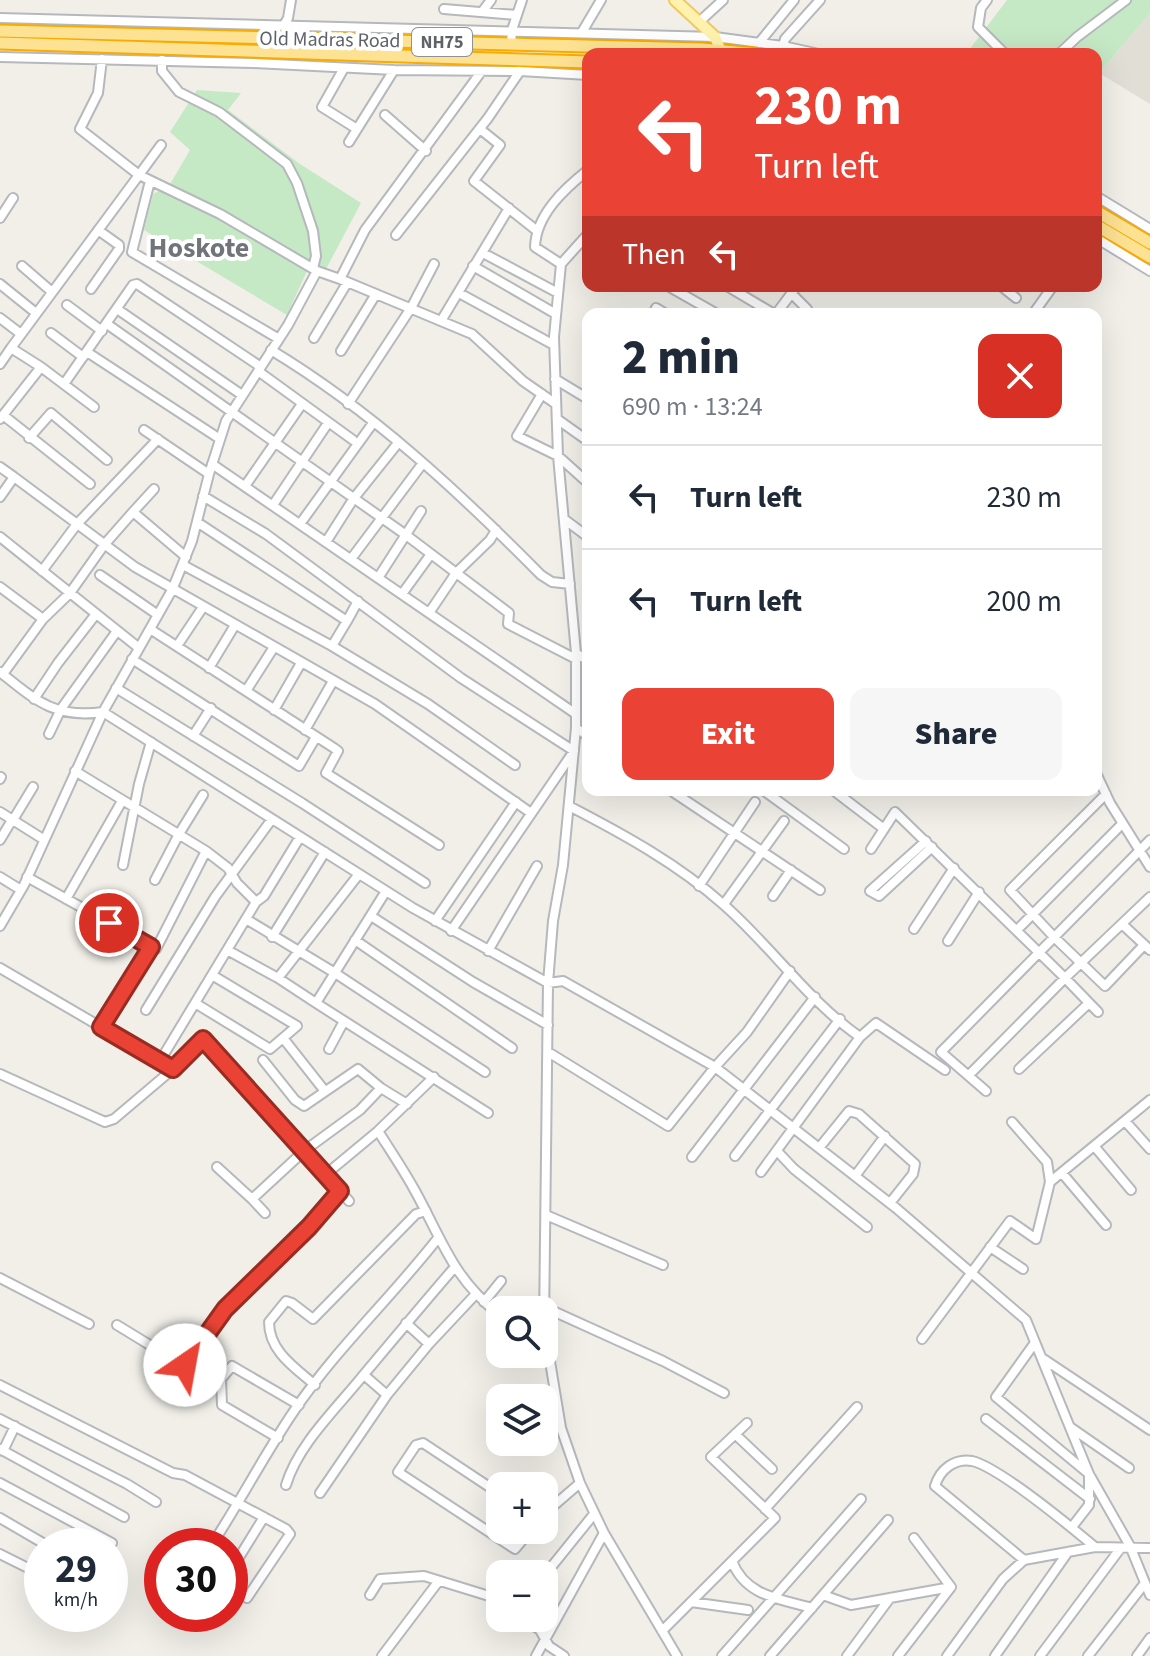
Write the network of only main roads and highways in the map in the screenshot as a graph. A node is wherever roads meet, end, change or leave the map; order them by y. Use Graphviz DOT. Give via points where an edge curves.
graph roads {
  1 [pos="682,2"];
  2 [pos="0,31"];
  3 [pos="167,41"];
  4 [pos="0,43"];
  5 [pos="678,48"];
  6 [pos="720,48"];
  7 [pos="582,62"];
  8 [pos="1102,215"];
  9 [pos="1102,229"];
  10 [pos="1150,243"];
  11 [pos="1150,257"];
  1 -- 6 [label="main road"];
  2 -- 3 [label="highway, Old Madras Road / NH75"];
  3 -- 4 [label="highway, Old Madras Road / NH75"];
  3 -- 5 [label="highway, Old Madras Road / NH75"];
  3 -- 7 [label="highway, Old Madras Road / NH75" via="253,57"];
  8 -- 10 [label="highway"];
  9 -- 11 [label="highway"];
}
